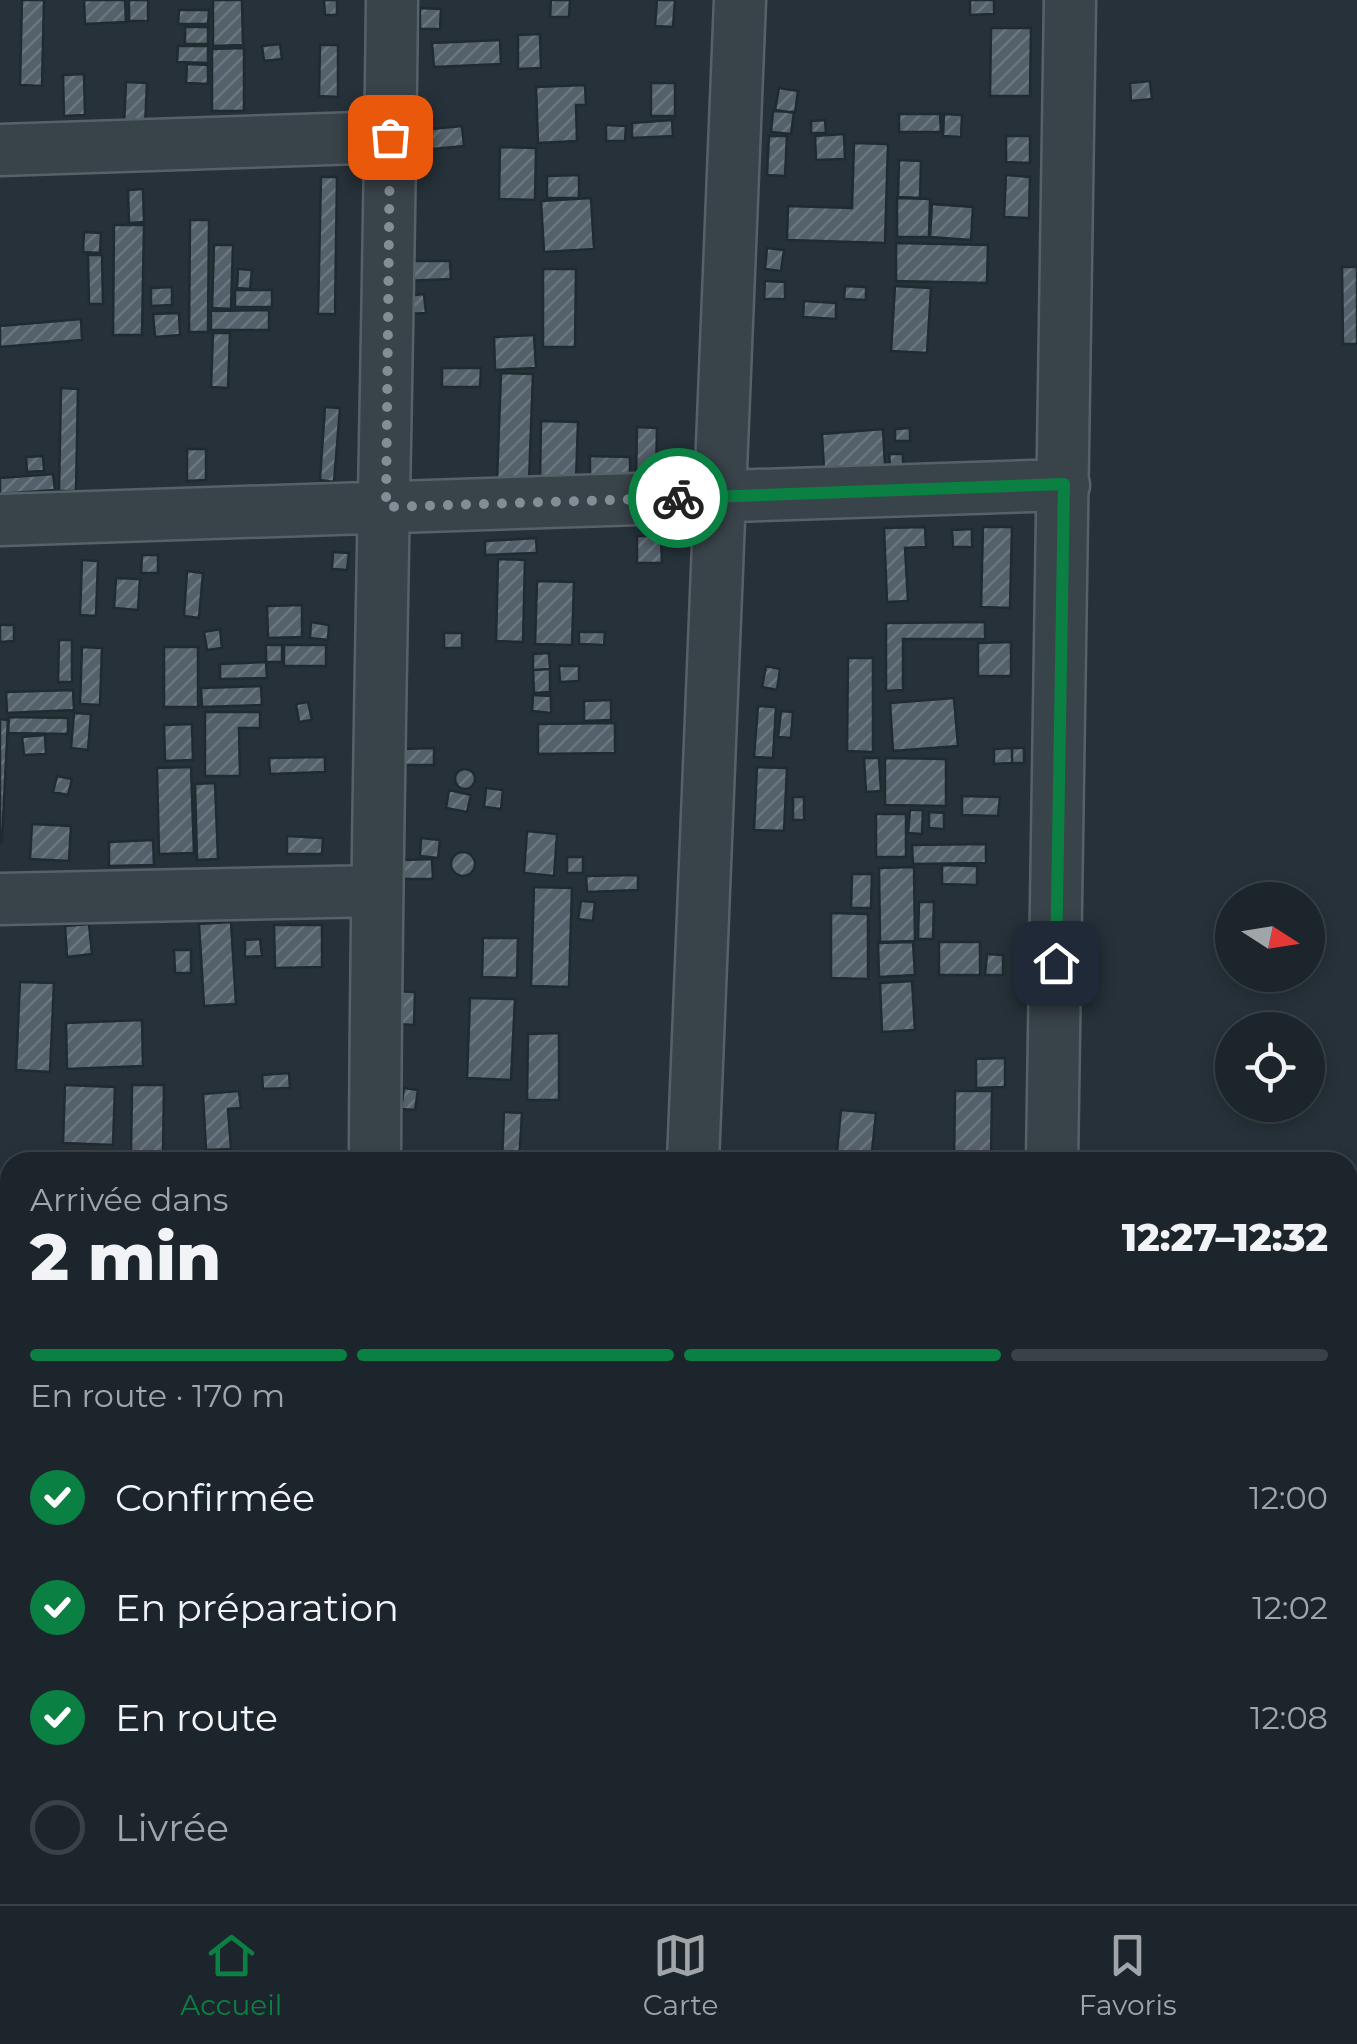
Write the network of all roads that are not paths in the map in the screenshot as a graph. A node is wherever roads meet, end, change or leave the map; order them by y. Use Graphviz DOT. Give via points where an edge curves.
graph roads {
  1 [pos="392,0"];
  2 [pos="740,0"];
  3 [pos="1070,0"];
  4 [pos="390,137"];
  5 [pos="0,150"];
  6 [pos="1064,484"];
  7 [pos="718,496"];
  8 [pos="386,507"];
  9 [pos="0,520"];
  10 [pos="376,891"];
  11 [pos="0,898"];
  12 [pos="375,1152"];
  13 [pos="693,1152"];
  14 [pos="1052,1152"];
  1 -- 4 [label="street"];
  2 -- 7 [label="street"];
  3 -- 6 [label="street"];
  4 -- 5 [label="street"];
  4 -- 8 [label="street"];
  6 -- 7 [label="street"];
  6 -- 14 [label="street"];
  7 -- 8 [label="street"];
  7 -- 13 [label="street"];
  8 -- 9 [label="street"];
  8 -- 10 [label="street"];
  10 -- 11 [label="street"];
  10 -- 12 [label="street"];
}
